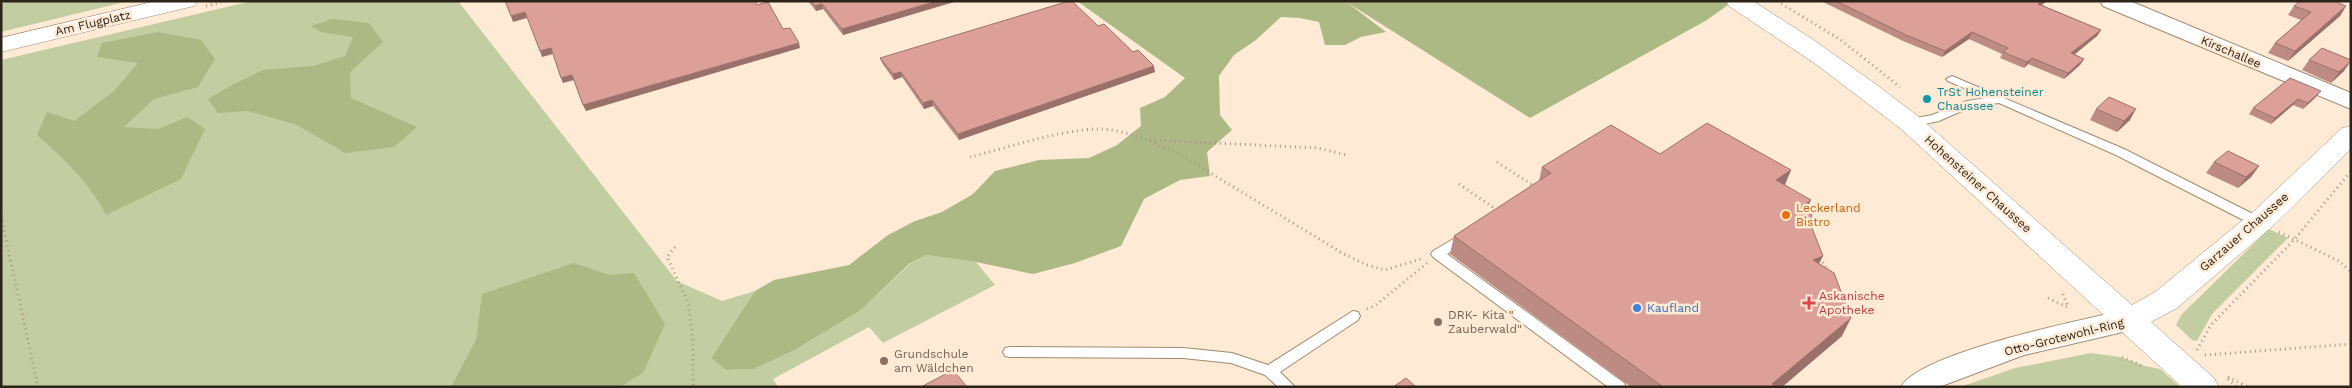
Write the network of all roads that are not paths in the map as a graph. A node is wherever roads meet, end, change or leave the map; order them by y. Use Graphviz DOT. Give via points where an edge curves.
graph roads {
  1 [pos="186,1"];
  2 [pos="1737,1"];
  3 [pos="2111,1"];
  4 [pos="1,45"];
  5 [pos="1952,79"];
  6 [pos="2001,99"];
  7 [pos="2351,102"];
  8 [pos="1910,123"];
  9 [pos="2351,134"];
  10 [pos="1500,212"];
  11 [pos="2258,222"];
  12 [pos="1353,316"];
  13 [pos="2130,320"];
  14 [pos="1010,352"];
  15 [pos="1270,371"];
  16 [pos="2213,381"];
  17 [pos="1288,387"];
  18 [pos="1619,387"];
  19 [pos="1916,387"];
  1 -- 4 [label="main road, Am Flugplatz"];
  2 -- 8 [label="main road, Hohensteiner Chaussee" via="1856,80"];
  3 -- 7 [label="street, Kirschallee"];
  5 -- 6 [label="lane"];
  6 -- 8 [label="lane" via="1972,103 1935,118"];
  6 -- 11 [label="lane" via="2120,152"];
  8 -- 13 [label="main road, Hohensteiner Chaussee"];
  9 -- 11 [label="main road, Garzauer Chaussee"];
  10 -- 18 [label="lane" via="1438,254"];
  11 -- 13 [label="main road, Garzauer Chaussee" via="2166,300"];
  12 -- 15 [label="lane"];
  13 -- 16 [label="main road, Hohensteiner Chaussee"];
  13 -- 19 [label="street, Otto-Grotewohl-Ring" via="2020,345 1932,376"];
  14 -- 15 [label="lane" via="1183,353 1232,358"];
  15 -- 17 [label="lane"];
}
